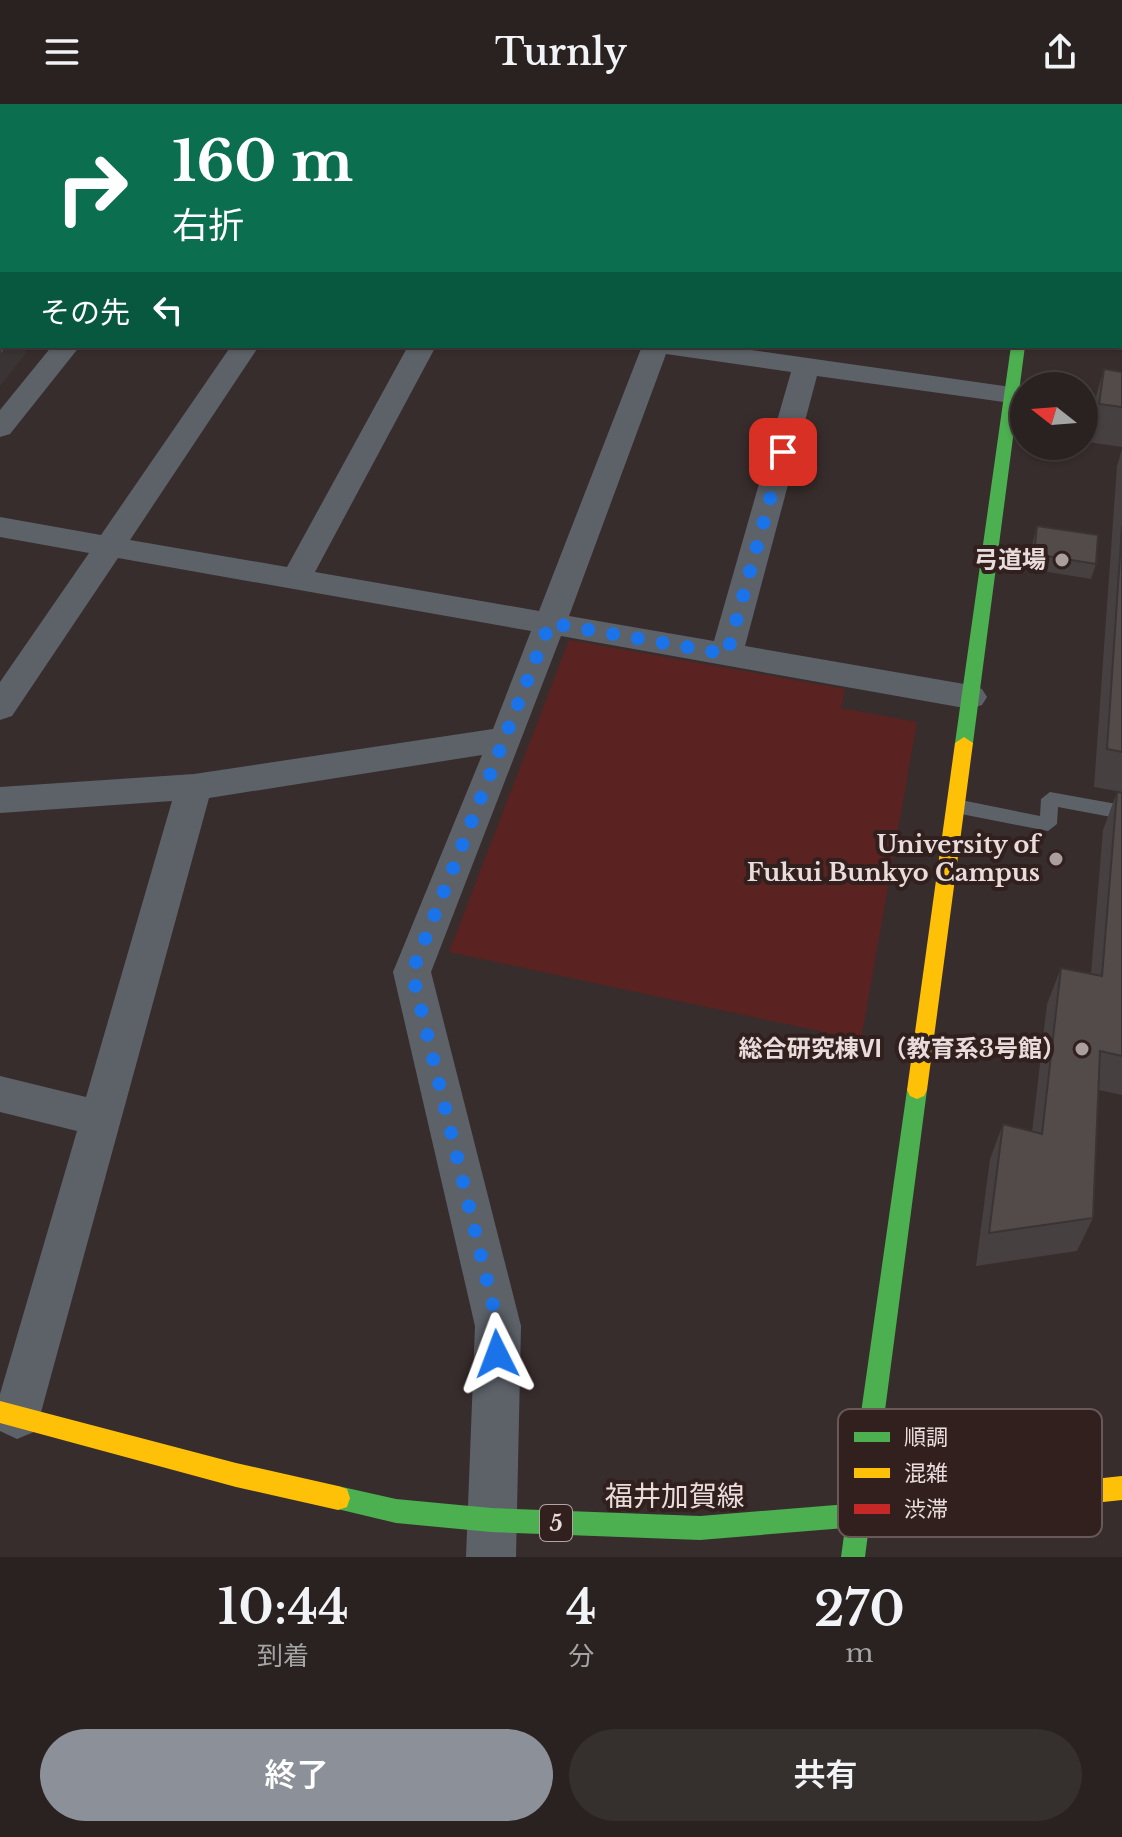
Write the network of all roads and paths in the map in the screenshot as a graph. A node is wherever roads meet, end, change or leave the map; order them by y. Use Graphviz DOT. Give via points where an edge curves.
graph roads {
  1 [pos="64,348"];
  2 [pos="244,348"];
  3 [pos="421,348"];
  4 [pos="655,348"];
  5 [pos="680,348"];
  6 [pos="1018,348"];
  7 [pos="806,366"];
  8 [pos="1017,372"];
  9 [pos="1010,392"];
  10 [pos="1098,404"];
  11 [pos="1122,407"];
  12 [pos="0,428"];
  13 [pos="1010,433"];
  14 [pos="0,527"];
  15 [pos="111,547"];
  16 [pos="296,579"];
  17 [pos="550,623"];
  18 [pos="727,654"];
  19 [pos="970,697"];
  20 [pos="0,708"];
  21 [pos="506,739"];
  22 [pos="194,787"];
  23 [pos="0,800"];
  24 [pos="956,806"];
  25 [pos="1122,812"];
  26 [pos="0,1094"];
  27 [pos="102,1119"];
  28 [pos="874,1409"];
  29 [pos="9,1414"];
  30 [pos="1122,1488"];
  31 [pos="1102,1490"];
  32 [pos="838,1517"];
  33 [pos="856,1537"];
  34 [pos="491,1538"];
  35 [pos="853,1557"];
  1 -- 12 [label="street"];
  2 -- 15 [label="street"];
  3 -- 16 [label="street"];
  4 -- 17 [label="street"];
  5 -- 7 [label="street"];
  6 -- 8 [label="street"];
  7 -- 9 [label="street"];
  7 -- 18 [label="street"];
  10 -- 11 [label="lane"];
  13 -- 19 [label="street"];
  14 -- 15 [label="street"];
  15 -- 16 [label="street"];
  15 -- 20 [label="street"];
  16 -- 17 [label="street"];
  17 -- 18 [label="street"];
  17 -- 21 [label="street"];
  18 -- 19 [label="street"];
  19 -- 24 [label="street"];
  21 -- 22 [label="street"];
  21 -- 34 [label="street" via="412,972 498,1326"];
  22 -- 23 [label="street"];
  22 -- 27 [label="street"];
  24 -- 25 [label="lane" via="1048,824 1050,799"];
  24 -- 28 [label="street"];
  26 -- 27 [label="street"];
  27 -- 29 [label="street"];
  29 -- 34 [label="street, 福井加賀線 / 5"];
  30 -- 31 [label="street, 福井加賀線 / 5"];
  32 -- 34 [label="street, 福井加賀線 / 5"];
  33 -- 35 [label="street"];
}
